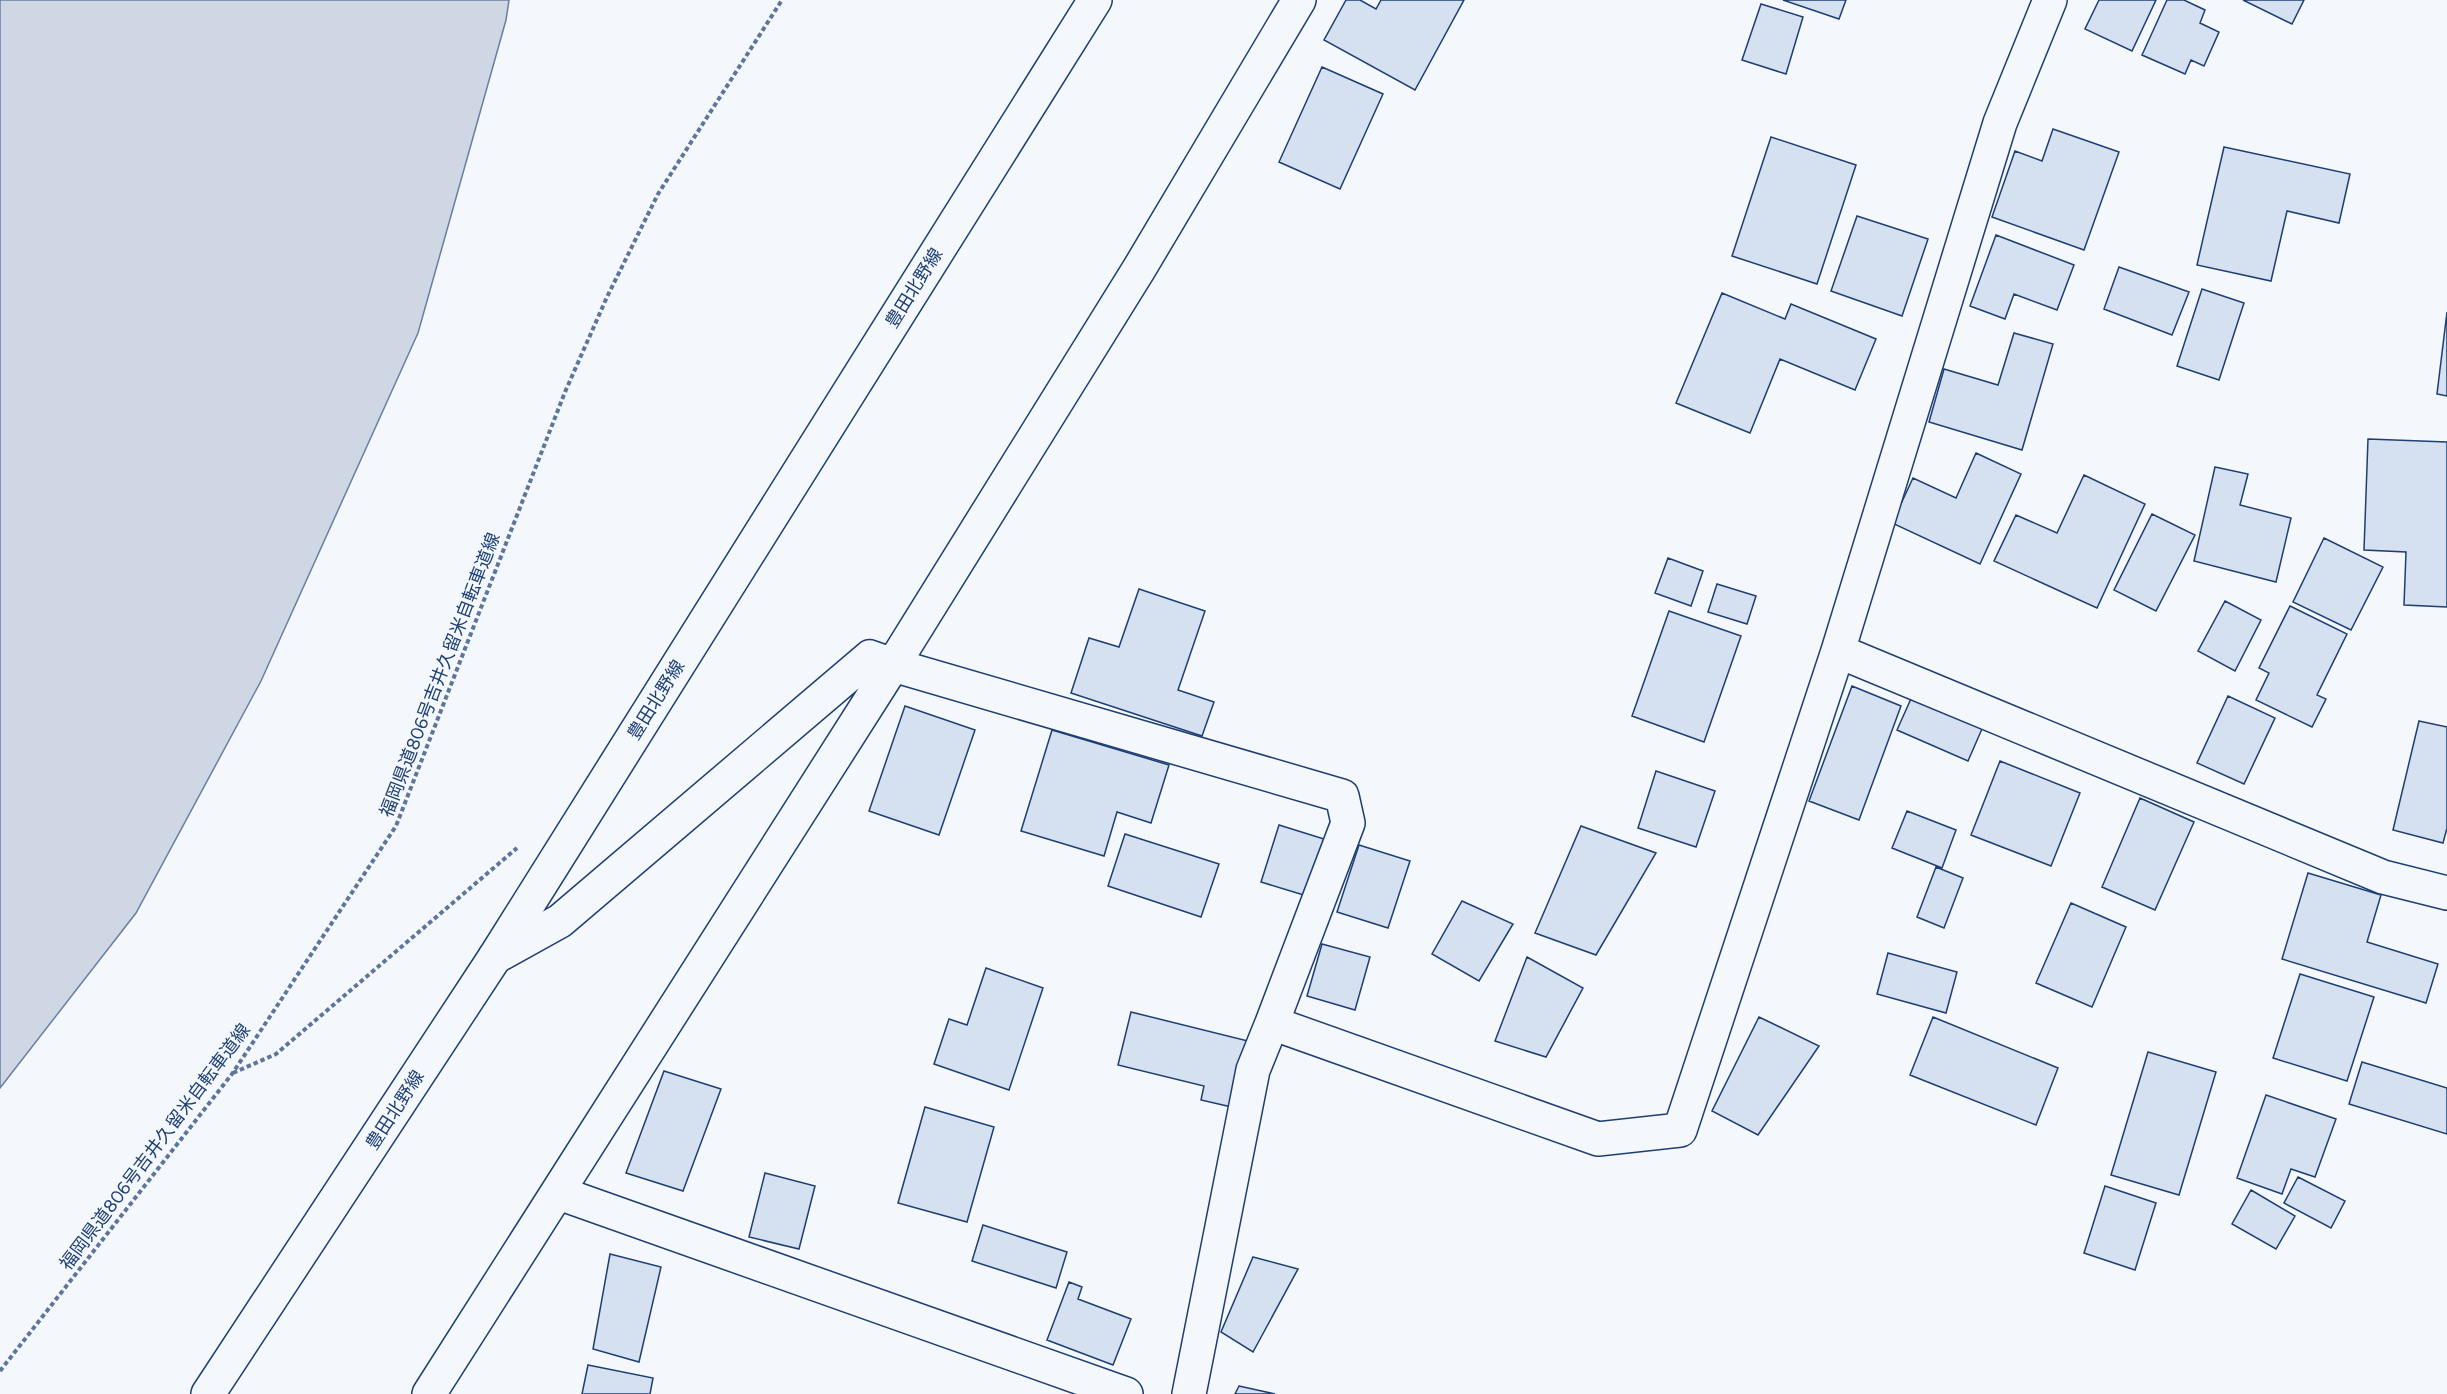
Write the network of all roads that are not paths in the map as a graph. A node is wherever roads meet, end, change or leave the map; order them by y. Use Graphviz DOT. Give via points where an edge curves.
graph roads {
  1 [pos="1095,0"];
  2 [pos="1299,0"];
  3 [pos="2050,0"];
  4 [pos="1838,651"];
  5 [pos="893,665"];
  6 [pos="2447,893"];
  7 [pos="495,957"];
  8 [pos="1272,1023"];
  9 [pos="559,1193"];
  10 [pos="208,1394"];
  11 [pos="429,1394"];
  12 [pos="1126,1394"];
  13 [pos="1189,1394"];
  1 -- 7 [label="street, 豊田北野線"];
  2 -- 5 [label="street" via="1139,269"];
  3 -- 4 [label="street" via="2000,123"];
  4 -- 6 [label="street" via="2383,877"];
  4 -- 8 [label="street" via="1680,1130 1598,1139"];
  5 -- 7 [label="street" via="870,657 560,921"];
  5 -- 8 [label="street" via="1342,796 1348,823"];
  5 -- 9 [label="street"];
  7 -- 10 [label="street, 豊田北野線"];
  8 -- 13 [label="street" via="1253,1070"];
  9 -- 11 [label="street"];
  9 -- 12 [label="street"];
}
